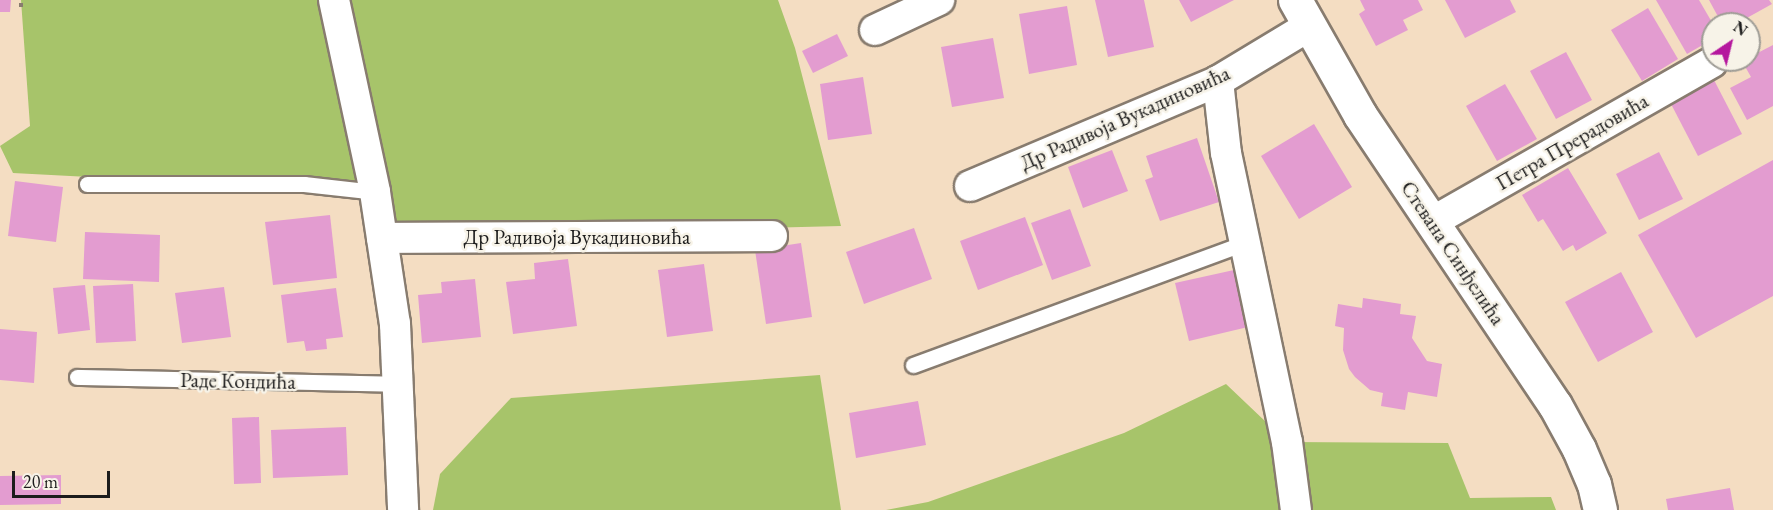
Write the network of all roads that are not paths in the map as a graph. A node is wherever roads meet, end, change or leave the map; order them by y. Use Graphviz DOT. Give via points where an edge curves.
graph roads {
  1 [pos="334,0"];
  2 [pos="939,0"];
  3 [pos="1302,13"];
  4 [pos="875,30"];
  5 [pos="1701,68"];
  6 [pos="1218,81"];
  7 [pos="87,184"];
  8 [pos="970,186"];
  9 [pos="375,192"];
  10 [pos="1432,222"];
  11 [pos="772,236"];
  12 [pos="382,238"];
  13 [pos="1244,243"];
  14 [pos="913,365"];
  15 [pos="77,377"];
  16 [pos="398,384"];
  17 [pos="403,510"];
  18 [pos="1296,510"];
  19 [pos="1600,510"];
  1 -- 9 [label="street"];
  2 -- 4 [label="street"];
  3 -- 6 [label="street, Др Радивоја Вукадиновића"];
  3 -- 10 [label="street, Стевана Синђелића" via="1360,115"];
  5 -- 10 [label="street, Петра Прерадовића"];
  6 -- 8 [label="street, Др Радивоја Вукадиновића"];
  6 -- 13 [label="street" via="1226,153"];
  7 -- 9 [label="lane" via="304,184"];
  9 -- 12 [label="street"];
  10 -- 19 [label="street, Стевана Синђелића" via="1555,405 1593,484"];
  11 -- 12 [label="street, Др Радивоја Вукадиновића"];
  12 -- 16 [label="street" via="395,324"];
  13 -- 14 [label="lane"];
  13 -- 18 [label="street" via="1287,442"];
  15 -- 16 [label="lane, Раде Кондића"];
  16 -- 17 [label="street"];
}
